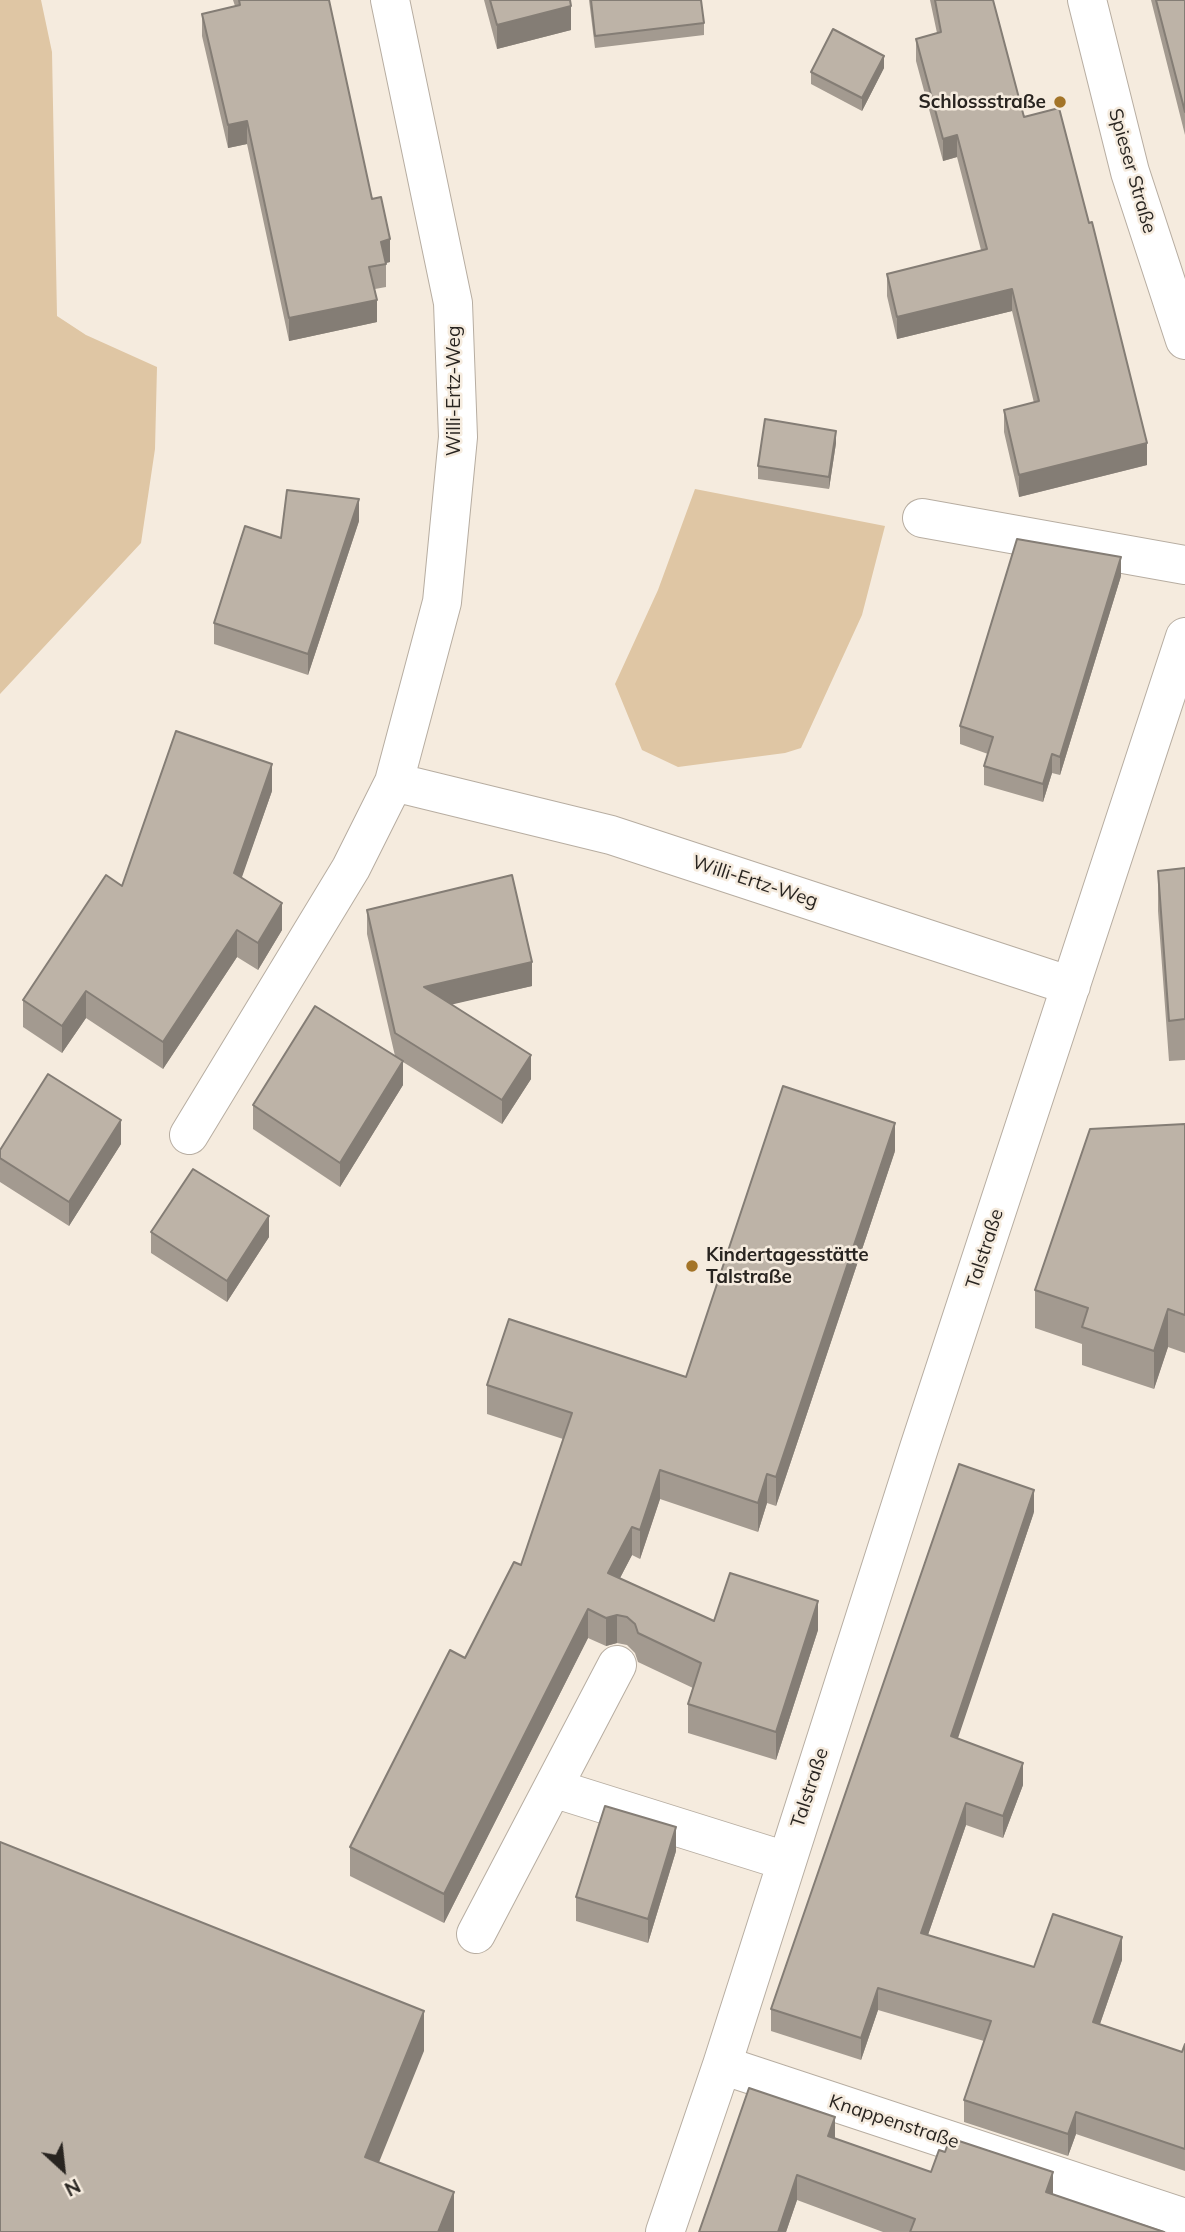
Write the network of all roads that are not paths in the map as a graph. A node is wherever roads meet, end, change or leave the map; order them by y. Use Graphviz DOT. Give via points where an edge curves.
graph roads {
  1 [pos="390,0"];
  2 [pos="1087,0"];
  3 [pos="1185,340"];
  4 [pos="922,518"];
  5 [pos="1185,565"];
  6 [pos="1185,637"];
  7 [pos="394,782"];
  8 [pos="1071,986"];
  9 [pos="189,1135"];
  10 [pos="617,1665"];
  11 [pos="553,1788"];
  12 [pos="786,1861"];
  13 [pos="476,1934"];
  14 [pos="722,2065"];
  15 [pos="1185,2218"];
  16 [pos="665,2232"];
  1 -- 7 [label="street, Willi-Ertz-Weg" via="453,303 458,437 442,602"];
  2 -- 3 [label="street, Spieser Straße" via="1130,172"];
  4 -- 5 [label="street"];
  6 -- 8 [label="street, Talstraße"];
  7 -- 8 [label="street, Willi-Ertz-Weg" via="611,835"];
  7 -- 9 [label="street, Willi-Ertz-Weg" via="351,869"];
  8 -- 12 [label="street, Talstraße"];
  10 -- 11 [label="street"];
  11 -- 12 [label="street"];
  11 -- 13 [label="street"];
  12 -- 14 [label="street, Talstraße"];
  14 -- 15 [label="street, Knappenstraße"];
  14 -- 16 [label="street, Talstraße"];
}
